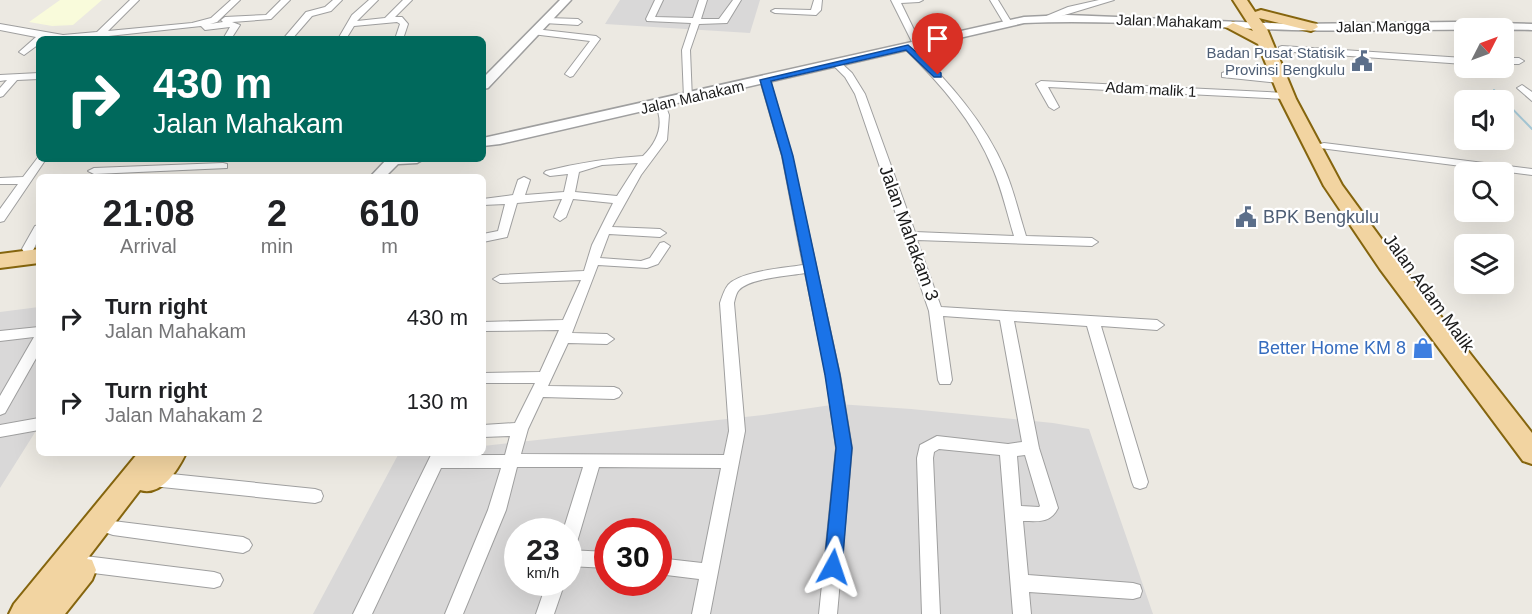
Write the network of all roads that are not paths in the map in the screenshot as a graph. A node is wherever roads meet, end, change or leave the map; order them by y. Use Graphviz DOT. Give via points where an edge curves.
graph roads {
  1 [pos="135,0"];
  2 [pos="236,0"];
  3 [pos="286,0"];
  4 [pos="338,0"];
  5 [pos="374,0"];
  6 [pos="408,0"];
  7 [pos="557,0"];
  8 [pos="566,0"];
  9 [pos="659,0"];
  10 [pos="703,0"];
  11 [pos="737,0"];
  12 [pos="818,0"];
  13 [pos="895,0"];
  14 [pos="919,0"];
  15 [pos="994,0"];
  16 [pos="1110,0"];
  17 [pos="1240,0"];
  18 [pos="1250,0"];
  19 [pos="775,11"];
  20 [pos="1048,17"];
  21 [pos="388,19"];
  22 [pos="214,20"];
  23 [pos="547,21"];
  24 [pos="696,21"];
  25 [pos="578,22"];
  26 [pos="1008,23"];
  27 [pos="350,24"];
  28 [pos="1232,25"];
  29 [pos="1309,27"];
  30 [pos="1532,27"];
  31 [pos="0,28"];
  32 [pos="1269,30"];
  33 [pos="187,31"];
  34 [pos="535,32"];
  35 [pos="100,34"];
  36 [pos="82,36"];
  37 [pos="126,36"];
  38 [pos="183,36"];
  39 [pos="228,36"];
  40 [pos="289,36"];
  41 [pos="344,36"];
  42 [pos="400,36"];
  43 [pos="36,37"];
  44 [pos="36,42"];
  45 [pos="912,46"];
  46 [pos="511,49"];
  47 [pos="24,52"];
  48 [pos="1454,59"];
  49 [pos="1514,61"];
  50 [pos="1519,61"];
  51 [pos="836,63"];
  52 [pos="486,68"];
  53 [pos="570,74"];
  54 [pos="1225,75"];
  55 [pos="36,76"];
  56 [pos="0,78"];
  57 [pos="14,78"];
  58 [pos="765,80"];
  59 [pos="486,81"];
  60 [pos="1283,88"];
  61 [pos="1522,88"];
  62 [pos="0,94"];
  63 [pos="689,98"];
  64 [pos="1532,98"];
  65 [pos="660,104"];
  66 [pos="1054,107"];
  67 [pos="488,141"];
  68 [pos="1324,146"];
  69 [pos="646,159"];
  70 [pos="39,162"];
  71 [pos="402,162"];
  72 [pos="223,167"];
  73 [pos="574,170"];
  74 [pos="94,171"];
  75 [pos="1532,172"];
  76 [pos="550,173"];
  77 [pos="382,174"];
  78 [pos="26,180"];
  79 [pos="524,180"];
  80 [pos="0,182"];
  81 [pos="569,195"];
  82 [pos="515,198"];
  83 [pos="622,200"];
  84 [pos="486,202"];
  85 [pos="560,217"];
  86 [pos="0,218"];
  87 [pos="606,230"];
  88 [pos="910,236"];
  89 [pos="486,238"];
  90 [pos="1021,240"];
  91 [pos="1092,242"];
  92 [pos="0,251"];
  93 [pos="35,251"];
  94 [pos="0,261"];
  95 [pos="1398,265"];
  96 [pos="591,268"];
  97 [pos="809,268"];
  98 [pos="500,279"];
  99 [pos="936,311"];
  100 [pos="1005,316"];
  101 [pos="1093,322"];
  102 [pos="1157,325"];
  103 [pos="486,326"];
  104 [pos="565,331"];
  105 [pos="36,332"];
  106 [pos="0,336"];
  107 [pos="607,339"];
  108 [pos="36,345"];
  109 [pos="17,377"];
  110 [pos="486,378"];
  111 [pos="0,380"];
  112 [pos="945,380"];
  113 [pos="542,384"];
  114 [pos="614,393"];
  115 [pos="0,409"];
  116 [pos="36,425"];
  117 [pos="1532,428"];
  118 [pos="520,429"];
  119 [pos="486,431"];
  120 [pos="1,432"];
  121 [pos="1031,448"];
  122 [pos="1008,450"];
  123 [pos="1532,453"];
  124 [pos="168,456"];
  125 [pos="438,457"];
  126 [pos="593,460"];
  127 [pos="511,461"];
  128 [pos="731,462"];
  129 [pos="153,466"];
  130 [pos="1140,482"];
  131 [pos="315,496"];
  132 [pos="1014,513"];
  133 [pos="575,518"];
  134 [pos="113,528"];
  135 [pos="243,545"];
  136 [pos="85,564"];
  137 [pos="672,568"];
  138 [pos="710,572"];
  139 [pos="214,580"];
  140 [pos="1018,583"];
  141 [pos="1133,591"];
  142 [pos="551,596"];
  143 [pos="25,614"];
  144 [pos="46,614"];
  145 [pos="362,614"];
  146 [pos="454,614"];
  147 [pos="545,614"];
  148 [pos="701,614"];
  149 [pos="828,614"];
  150 [pos="931,614"];
  151 [pos="1023,614"];
  1 -- 35 [label="street"];
  2 -- 22 [label="street"];
  3 -- 22 [label="street" via="268,17"];
  4 -- 40 [label="street" via="328,9 309,14"];
  5 -- 27 [label="street"];
  6 -- 21 [label="street"];
  7 -- 46 [label="street"];
  8 -- 23 [label="street"];
  9 -- 24 [label="street" via="649,22"];
  10 -- 24 [label="street"];
  11 -- 24 [label="street" via="724,21"];
  12 -- 19 [label="street" via="816,12"];
  13 -- 14 [label="street"];
  13 -- 45 [label="street"];
  15 -- 26 [label="street"];
  16 -- 20 [label="street"];
  17 -- 32 [label="main road"];
  18 -- 32 [label="main road"];
  20 -- 26 [label="street, Jalan Mahakam"];
  20 -- 28 [label="street, Jalan Mahakam"];
  21 -- 27 [label="street"];
  21 -- 42 [label="street" via="403,21"];
  22 -- 37 [label="street"];
  23 -- 25 [label="street"];
  23 -- 34 [label="street"];
  24 -- 63 [label="street" via="686,50"];
  26 -- 45 [label="street, Jalan Mahakam"];
  27 -- 41 [label="street"];
  28 -- 32 [label="main road"];
  28 -- 32 [label="main road"];
  29 -- 30 [label="street, Jalan Mangga"];
  29 -- 32 [label="main road"];
  29 -- 32 [label="street, Jalan Mangga"];
  29 -- 32 [label="main road" via="1288,36"];
  31 -- 43 [label="street"];
  32 -- 48 [label="street"];
  32 -- 60 [label="main road, Jalan Adam Malik"];
  32 -- 68 [label="main road, Jalan Adam Malik"];
  33 -- 37 [label="street"];
  33 -- 38 [label="street"];
  33 -- 39 [label="street" via="236,25"];
  34 -- 46 [label="street"];
  34 -- 53 [label="street" via="596,39"];
  35 -- 36 [label="street"];
  35 -- 37 [label="street"];
  44 -- 47 [label="street"];
  45 -- 51 [label="street, Jalan Mahakam"];
  45 -- 90 [label="street" via="938,75 996,162"];
  46 -- 52 [label="street"];
  46 -- 59 [label="street"];
  49 -- 50 [label="street"];
  51 -- 58 [label="street, Jalan Mahakam"];
  51 -- 88 [label="street, Jalan Mahakam 3" via="855,83"];
  54 -- 60 [label="street"];
  55 -- 57 [label="street"];
  56 -- 57 [label="street"];
  57 -- 62 [label="street"];
  58 -- 63 [label="street, Jalan Mahakam"];
  58 -- 97 [label="street" via="787,156"];
  60 -- 66 [label="street, Adam malik 1" via="1041,84"];
  60 -- 95 [label="main road, Jalan Adam Malik" via="1333,186"];
  61 -- 64 [label="street"];
  63 -- 65 [label="street, Jalan Mahakam"];
  65 -- 67 [label="street, Jalan Mahakam"];
  65 -- 69 [label="street" via="664,111 663,136 656,151"];
  68 -- 75 [label="street"];
  68 -- 95 [label="main road, Jalan Adam Malik"];
  69 -- 73 [label="street" via="600,162"];
  69 -- 83 [label="street"];
  70 -- 78 [label="street"];
  71 -- 77 [label="street"];
  72 -- 74 [label="street"];
  73 -- 76 [label="street"];
  73 -- 81 [label="street"];
  78 -- 80 [label="street"];
  78 -- 86 [label="street"];
  79 -- 82 [label="street"];
  81 -- 82 [label="street"];
  81 -- 83 [label="street"];
  81 -- 85 [label="street"];
  82 -- 84 [label="street"];
  82 -- 89 [label="street" via="502,235"];
  83 -- 87 [label="street"];
  87 -- 96 [label="street"];
  87 -- 96 [label="street" via="662,240 654,261"];
  88 -- 90 [label="street"];
  88 -- 99 [label="street, Jalan Mahakam 3"];
  90 -- 91 [label="street"];
  92 -- 93 [label="main road"];
  93 -- 94 [label="main road"];
  95 -- 117 [label="main road, Jalan Adam Malik"];
  95 -- 123 [label="main road, Jalan Adam Malik"];
  96 -- 98 [label="street"];
  96 -- 104 [label="street"];
  97 -- 128 [label="street" via="745,281 729,294 737,431"];
  97 -- 149 [label="street" via="833,375 844,448"];
  99 -- 100 [label="street, Jalan Mahakam 3"];
  99 -- 112 [label="street"];
  100 -- 101 [label="street, Jalan Mahakam 3"];
  100 -- 121 [label="street"];
  101 -- 102 [label="street, Jalan Mahakam 3"];
  101 -- 130 [label="street"];
  103 -- 104 [label="street"];
  104 -- 107 [label="street"];
  104 -- 113 [label="street"];
  105 -- 106 [label="street"];
  108 -- 109 [label="street"];
  109 -- 111 [label="street"];
  109 -- 115 [label="street"];
  110 -- 113 [label="street"];
  113 -- 114 [label="street"];
  113 -- 118 [label="street"];
  116 -- 120 [label="street"];
  118 -- 119 [label="street"];
  118 -- 127 [label="street"];
  121 -- 122 [label="street"];
  121 -- 132 [label="street" via="1049,508 1043,514"];
  122 -- 132 [label="street"];
  122 -- 150 [label="street" via="937,442 926,449"];
  124 -- 129 [label="main road"];
  125 -- 127 [label="street"];
  125 -- 145 [label="street"];
  126 -- 127 [label="street"];
  126 -- 128 [label="street"];
  126 -- 133 [label="street"];
  127 -- 146 [label="street" via="497,510"];
  128 -- 138 [label="street"];
  129 -- 131 [label="street"];
  129 -- 134 [label="main road"];
  129 -- 143 [label="main road"];
  132 -- 140 [label="street"];
  134 -- 135 [label="street"];
  134 -- 136 [label="main road"];
  136 -- 139 [label="street"];
  136 -- 144 [label="main road"];
  137 -- 138 [label="street"];
  138 -- 148 [label="street"];
  140 -- 141 [label="street"];
  140 -- 151 [label="street"];
  142 -- 147 [label="street"];
}
